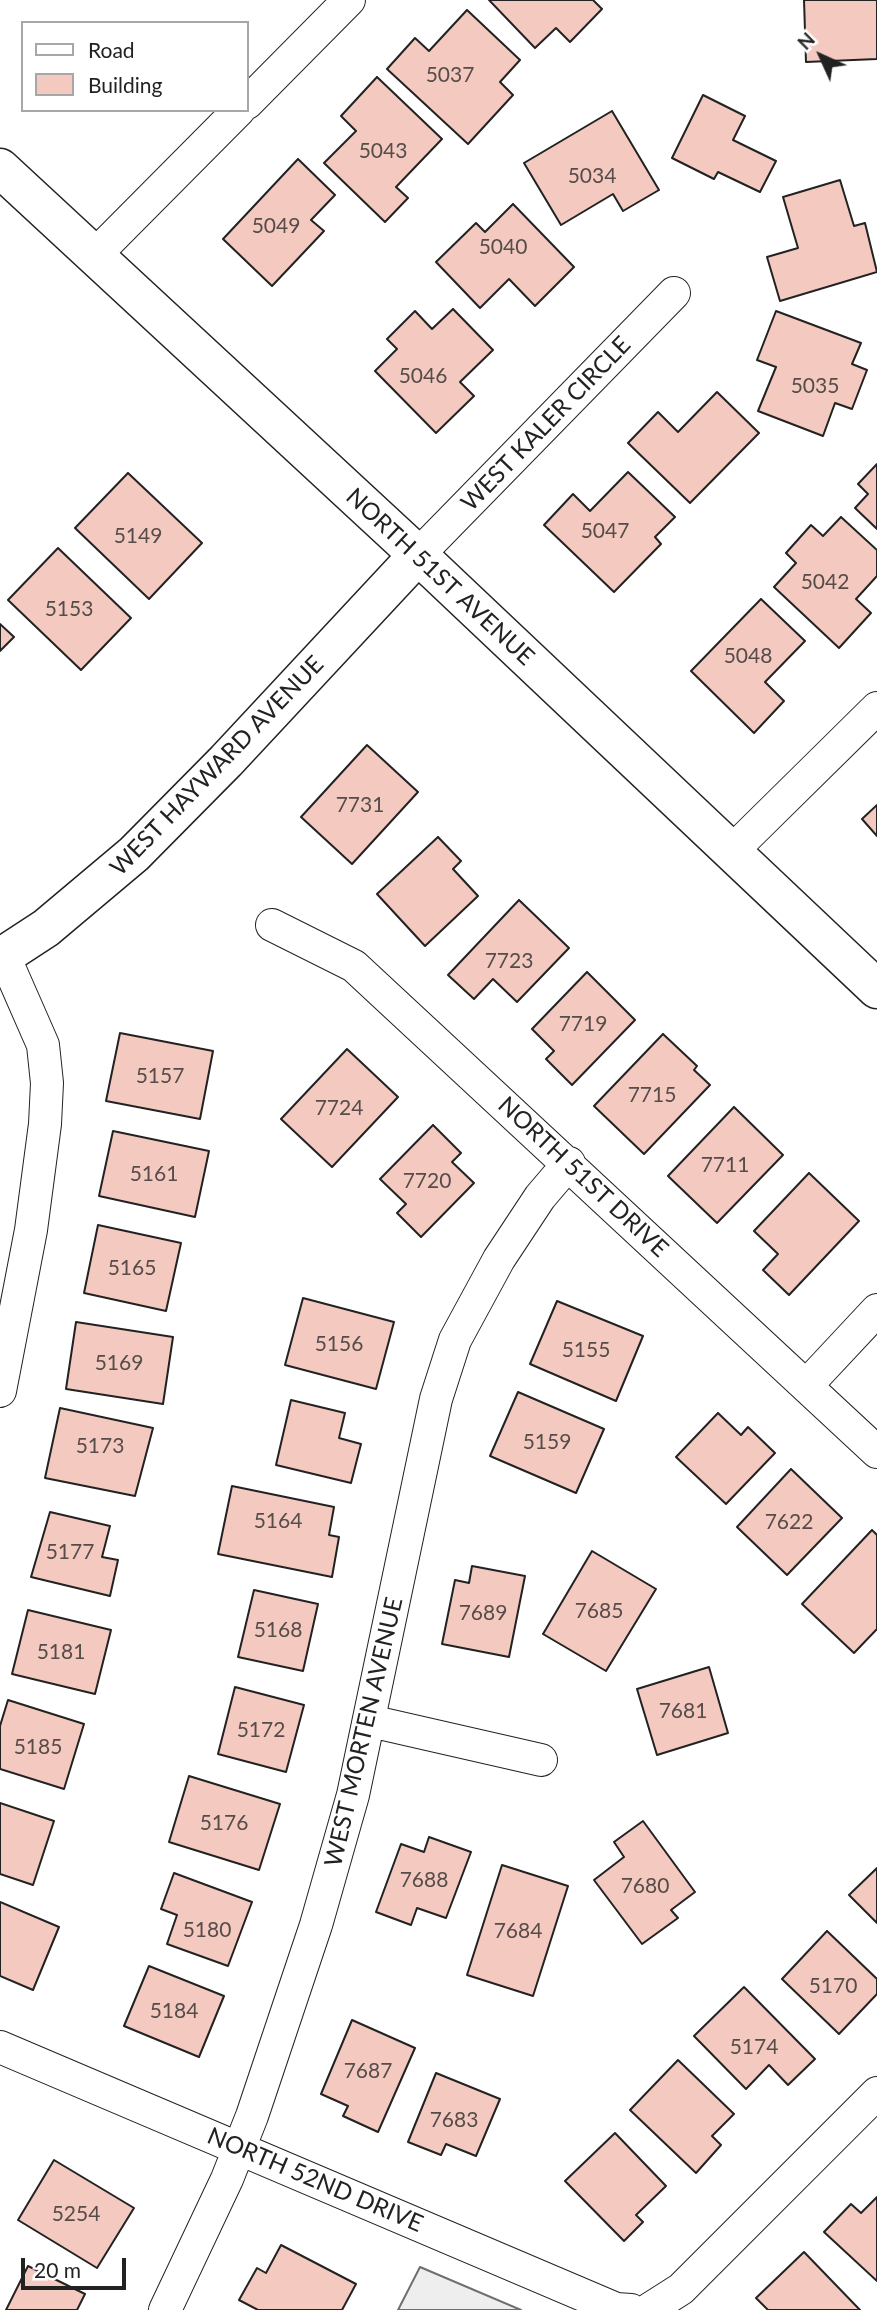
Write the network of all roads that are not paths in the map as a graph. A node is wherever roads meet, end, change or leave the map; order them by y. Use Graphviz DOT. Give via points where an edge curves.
graph roads {
  1 [pos="349,0"];
  2 [pos="248,102"];
  3 [pos="237,112"];
  4 [pos="0,168"];
  5 [pos="94,256"];
  6 [pos="674,293"];
  7 [pos="418,555"];
  8 [pos="877,708"];
  9 [pos="732,851"];
  10 [pos="272,925"];
  11 [pos="2,957"];
  12 [pos="877,989"];
  13 [pos="569,1163"];
  14 [pos="877,1310"];
  15 [pos="806,1386"];
  16 [pos="0,1391"];
  17 [pos="877,1452"];
  18 [pos="370,1721"];
  19 [pos="541,1760"];
  20 [pos="0,2047"];
  21 [pos="877,2093"];
  22 [pos="240,2147"];
  23 [pos="165,2310"];
  24 [pos="631,2310"];
  25 [pos="648,2310"];
  1 -- 2 [label="street"];
  3 -- 5 [label="street"];
  4 -- 5 [label="main road, NORTH 51ST AVENUE"];
  5 -- 7 [label="main road, NORTH 51ST AVENUE"];
  6 -- 7 [label="street, WEST KALER CIRCLE"];
  7 -- 9 [label="main road, NORTH 51ST AVENUE"];
  7 -- 11 [label="main road, WEST HAYWARD AVENUE" via="134,854 47,928"];
  8 -- 9 [label="street"];
  9 -- 12 [label="main road, NORTH 51ST AVENUE"];
  10 -- 13 [label="street, NORTH 51ST DRIVE" via="354,966"];
  11 -- 16 [label="street" via="43,1045 47,1083 31,1230"];
  13 -- 15 [label="street, NORTH 51ST DRIVE"];
  13 -- 18 [label="street, WEST MORTEN AVENUE" via="499,1259 455,1340 436,1399"];
  14 -- 15 [label="street"];
  15 -- 17 [label="street, NORTH 51ST DRIVE"];
  18 -- 19 [label="street"];
  18 -- 22 [label="street, WEST MORTEN AVENUE" via="285,2027"];
  20 -- 22 [label="street, NORTH 52ND DRIVE"];
  21 -- 25 [label="street" via="681,2289"];
  22 -- 23 [label="street, WEST MORTEN AVENUE"];
  22 -- 24 [label="street, NORTH 52ND DRIVE" via="617,2309"];
}
